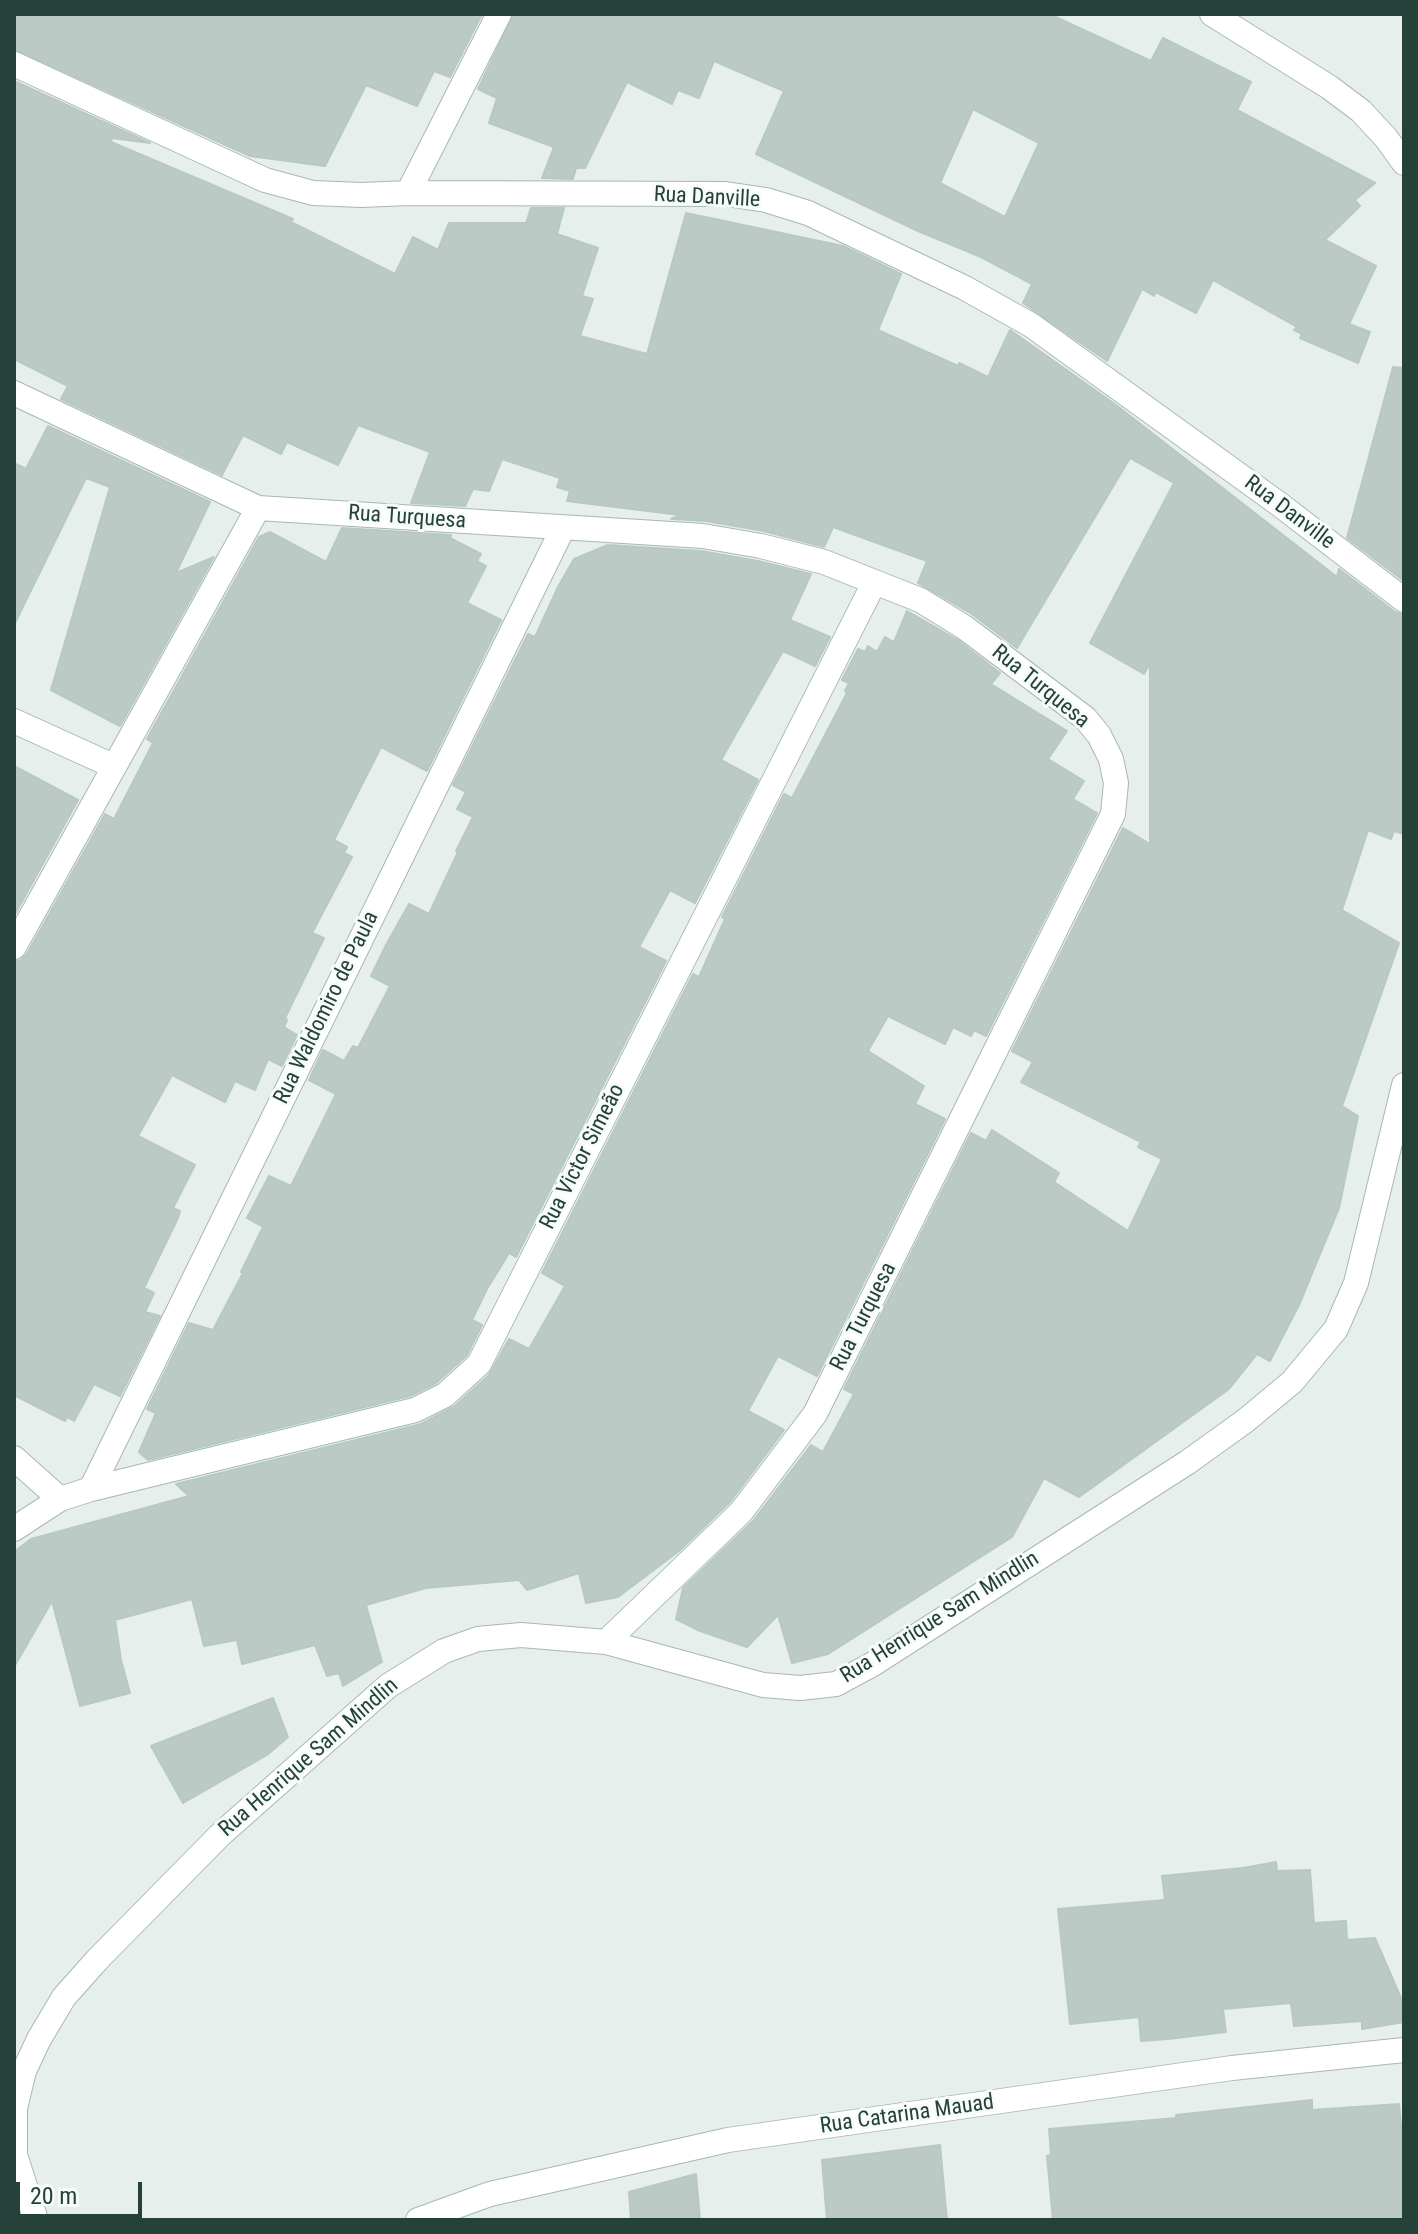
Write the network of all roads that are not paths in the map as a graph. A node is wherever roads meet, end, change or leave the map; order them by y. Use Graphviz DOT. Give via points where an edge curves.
graph roads {
  1 [pos="499,14"];
  2 [pos="1212,14"];
  3 [pos="14,64"];
  4 [pos="1404,163"];
  5 [pos="408,193"];
  6 [pos="14,393"];
  7 [pos="258,508"];
  8 [pos="563,528"];
  9 [pos="874,583"];
  10 [pos="1404,600"];
  11 [pos="14,721"];
  12 [pos="113,766"];
  13 [pos="14,947"];
  14 [pos="1404,1085"];
  15 [pos="14,1458"];
  16 [pos="91,1489"];
  17 [pos="60,1499"];
  18 [pos="14,1529"];
  19 [pos="606,1642"];
  20 [pos="1404,2050"];
  21 [pos="36,2220"];
  22 [pos="418,2220"];
  1 -- 5 [label="street"];
  2 -- 4 [label="street" via="1361,111"];
  3 -- 5 [label="street, Rua Danville" via="265,180 313,193"];
  5 -- 10 [label="street, Rua Danville" via="726,194 808,213 1031,325"];
  6 -- 7 [label="street, Rua Turquesa"];
  7 -- 8 [label="street, Rua Turquesa"];
  7 -- 12 [label="street"];
  8 -- 9 [label="street, Rua Turquesa" via="703,536 761,546 824,562"];
  8 -- 16 [label="street, Rua Waldomiro de Paula"];
  9 -- 16 [label="street, Rua Victor Simeão" via="479,1364 445,1395 415,1410"];
  9 -- 19 [label="street, Rua Turquesa" via="920,600 964,627 1085,718 1111,759 1116,783 1113,814 815,1414 741,1512"];
  11 -- 12 [label="street"];
  12 -- 13 [label="street"];
  14 -- 19 [label="street, Rua Henrique Sam Mindlin" via="1356,1283 1336,1329 1292,1382 1188,1462 836,1684 763,1685"];
  15 -- 17 [label="street"];
  16 -- 17 [label="street, Rua Victor Simeão"];
  17 -- 18 [label="street, Rua Victor Simeão"];
  19 -- 21 [label="street, Rua Henrique Sam Mindlin" via="521,1635 478,1639 444,1651 388,1686 210,1845 64,1997 24,2071 15,2108 15,2155"];
  20 -- 22 [label="street, Rua Catarina Mauad" via="1232,2068 728,2140 490,2194"];
}
